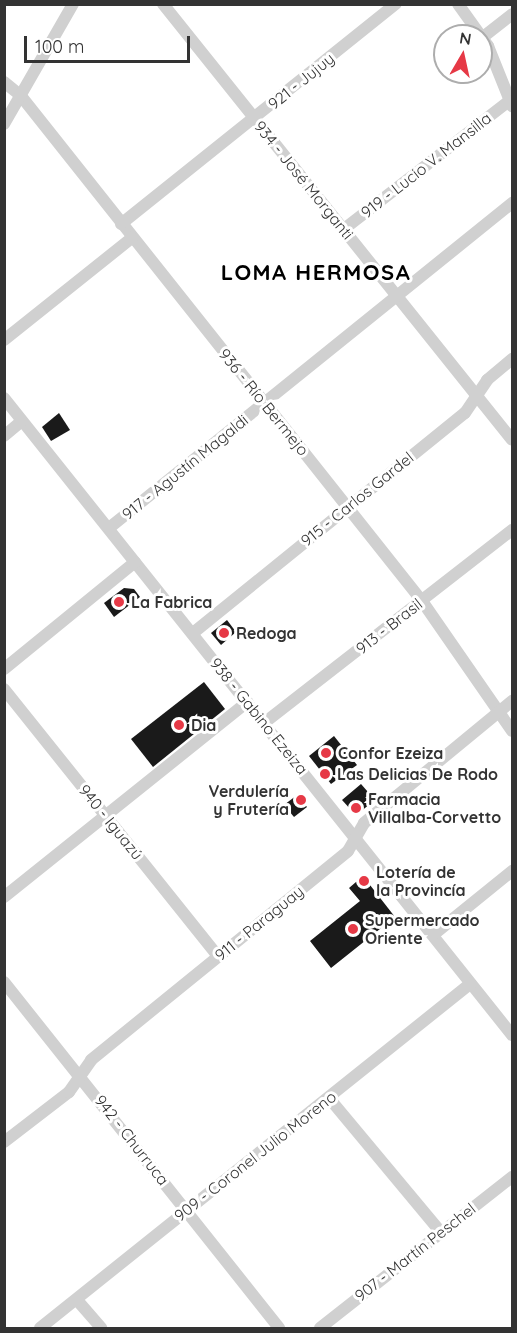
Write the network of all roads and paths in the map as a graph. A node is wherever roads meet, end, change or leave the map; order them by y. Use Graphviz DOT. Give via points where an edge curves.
graph roads {
  1 [pos="73,4"];
  2 [pos="163,4"];
  3 [pos="396,4"];
  4 [pos="458,4"];
  5 [pos="513,14"];
  6 [pos="473,24"];
  7 [pos="493,29"];
  8 [pos="493,61"];
  9 [pos="4,82"];
  10 [pos="21,96"];
  11 [pos="511,104"];
  12 [pos="255,118"];
  13 [pos="4,124"];
  14 [pos="513,203"];
  15 [pos="121,224"];
  16 [pos="344,229"];
  17 [pos="132,238"];
  18 [pos="396,297"];
  19 [pos="4,340"];
  20 [pos="513,358"];
  21 [pos="476,397"];
  22 [pos="4,398"];
  23 [pos="264,403"];
  24 [pos="22,421"];
  25 [pos="4,436"];
  26 [pos="513,440"];
  27 [pos="347,507"];
  28 [pos="109,528"];
  29 [pos="513,530"];
  30 [pos="135,562"];
  31 [pos="422,601"];
  32 [pos="193,633"];
  33 [pos="4,669"];
  34 [pos="4,688"];
  35 [pos="513,701"];
  36 [pos="247,702"];
  37 [pos="498,712"];
  38 [pos="264,723"];
  39 [pos="513,731"];
  40 [pos="106,816"];
  41 [pos="356,838"];
  42 [pos="513,871"];
  43 [pos="4,897"];
  44 [pos="433,935"];
  45 [pos="218,956"];
  46 [pos="4,982"];
  47 [pos="470,984"];
  48 [pos="513,1035"];
  49 [pos="80,1074"];
  50 [pos="329,1098"];
  51 [pos="4,1142"];
  52 [pos="513,1177"];
  53 [pos="185,1210"];
  54 [pos="440,1231"];
  55 [pos="77,1300"];
  56 [pos="40,1329"];
  57 [pos="101,1329"];
  58 [pos="279,1329"];
  59 [pos="320,1329"];
  1 -- 10 [label="street"];
  2 -- 12 [label="street, 934 - José Morganti"];
  3 -- 12 [label="street, 921 - Jujuy"];
  4 -- 6 [label="street"];
  5 -- 7 [label="street"];
  8 -- 11 [label="street"];
  9 -- 10 [label="street, 936 - Río Bermejo"];
  10 -- 13 [label="street"];
  10 -- 15 [label="street, 936 - Río Bermejo"];
  11 -- 16 [label="street, 919 - Lucio V. Mansilla"];
  12 -- 15 [label="street, 921 - Jujuy"];
  12 -- 16 [label="street, 934 - José Morganti"];
  14 -- 18 [label="street, 917 - Agustín Magaldi"];
  15 -- 17 [label="street, 936 - Río Bermejo"];
  16 -- 18 [label="street, 934 - José Morganti"];
  17 -- 19 [label="street"];
  17 -- 23 [label="street, 936 - Río Bermejo"];
  18 -- 21 [label="street, 934 - José Morganti"];
  18 -- 23 [label="street, 917 - Agustín Magaldi"];
  20 -- 21 [label="street, 915 - Carlos Gardel" via="487,380"];
  21 -- 26 [label="street, 934 - José Morganti"];
  21 -- 27 [label="street, 915 - Carlos Gardel" via="465,413"];
  22 -- 24 [label="street, 938 - Gabino Ezeiza"];
  23 -- 27 [label="street, 936 - Río Bermejo"];
  23 -- 28 [label="street, 917 - Agustín Magaldi"];
  24 -- 25 [label="street"];
  24 -- 28 [label="street, 938 - Gabino Ezeiza"];
  27 -- 31 [label="street, 936 - Río Bermejo"];
  27 -- 32 [label="street, 915 - Carlos Gardel"];
  28 -- 30 [label="street, 938 - Gabino Ezeiza"];
  29 -- 31 [label="street, 913 - Brasil"];
  30 -- 32 [label="street, 938 - Gabino Ezeiza"];
  30 -- 33 [label="street"];
  31 -- 37 [label="street, 936 - Río Bermejo"];
  31 -- 38 [label="street, 913 - Brasil"];
  32 -- 36 [label="street, 938 - Gabino Ezeiza"];
  34 -- 40 [label="street, 940 - Iguazú"];
  35 -- 37 [label="street, 911 - Paraguay"];
  36 -- 38 [label="street, 938 - Gabino Ezeiza"];
  36 -- 40 [label="street"];
  37 -- 39 [label="street, 936 - Río Bermejo"];
  37 -- 41 [label="street, 911 - Paraguay" via="364,823"];
  38 -- 41 [label="street, 938 - Gabino Ezeiza"];
  40 -- 43 [label="street"];
  40 -- 45 [label="street, 940 - Iguazú"];
  41 -- 44 [label="street, 938 - Gabino Ezeiza"];
  41 -- 45 [label="street, 911 - Paraguay" via="348,851"];
  42 -- 44 [label="street"];
  44 -- 47 [label="street, 938 - Gabino Ezeiza"];
  45 -- 49 [label="street, 911 - Paraguay" via="91,1060"];
  46 -- 49 [label="street, 942 - Churruca"];
  47 -- 48 [label="street, 938 - Gabino Ezeiza"];
  47 -- 50 [label="street, 909 - Coronel Julio Moreno"];
  49 -- 51 [label="street, 911 - Paraguay" via="69,1092"];
  49 -- 53 [label="street, 942 - Churruca"];
  50 -- 53 [label="street, 909 - Coronel Julio Moreno"];
  50 -- 54 [label="street"];
  52 -- 54 [label="street, 907 - Martín Peschel"];
  53 -- 55 [label="street, 909 - Coronel Julio Moreno"];
  53 -- 58 [label="street, 942 - Churruca"];
  54 -- 59 [label="street, 907 - Martín Peschel"];
  55 -- 56 [label="street, 909 - Coronel Julio Moreno"];
  55 -- 57 [label="street"];
}
